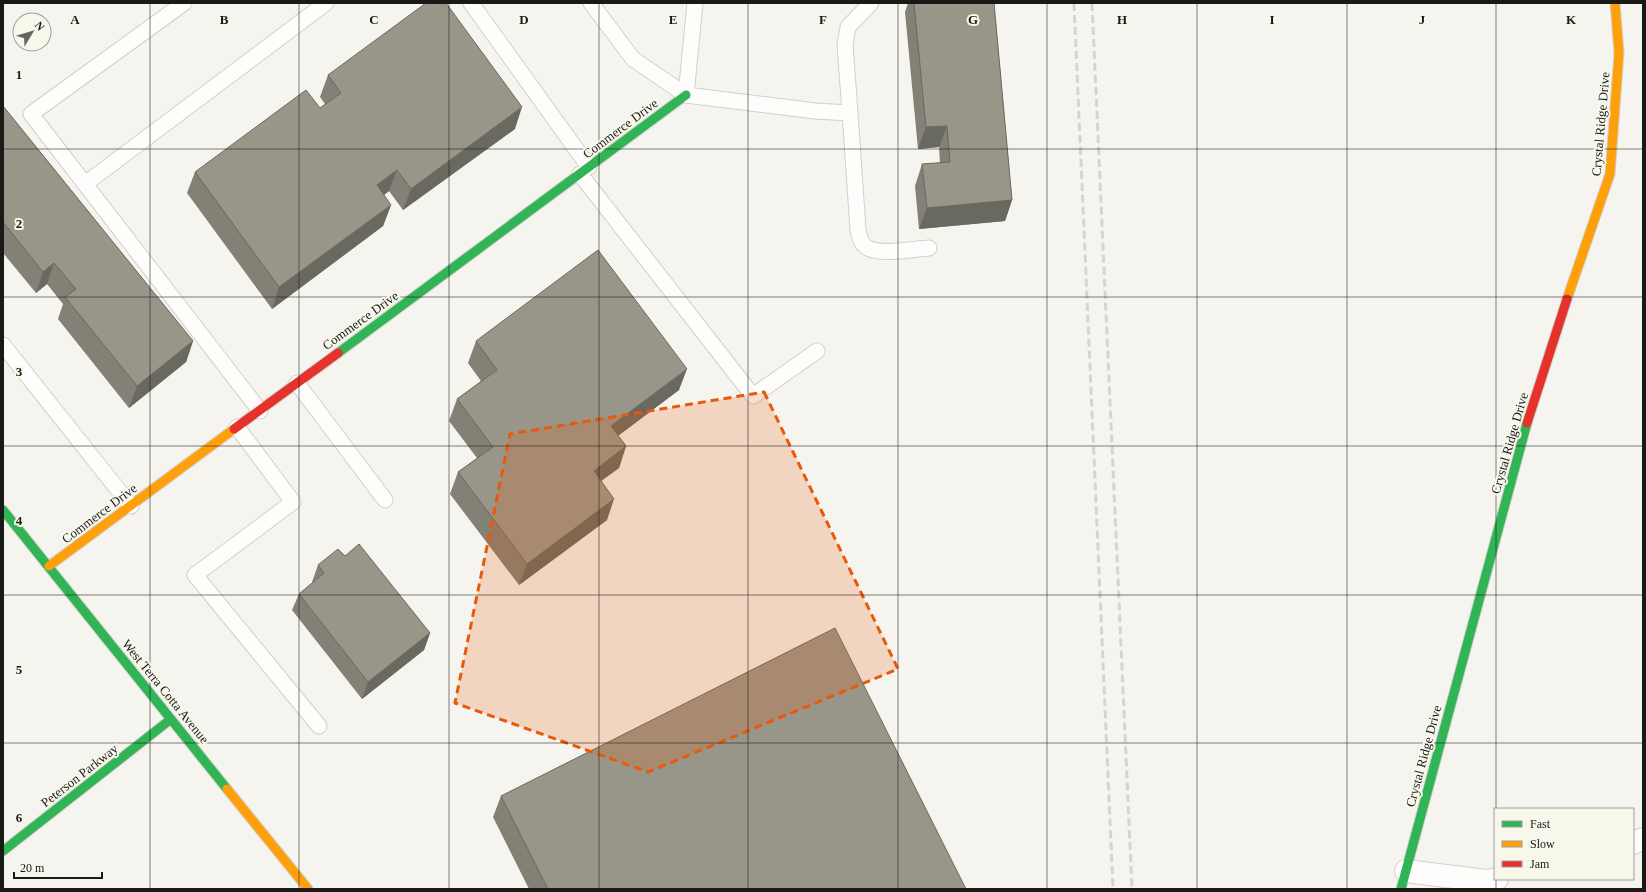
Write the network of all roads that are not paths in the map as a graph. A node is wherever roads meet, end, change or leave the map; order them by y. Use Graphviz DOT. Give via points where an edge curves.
graph roads {
  1 [pos="184,3"];
  2 [pos="326,3"];
  3 [pos="471,3"];
  4 [pos="591,3"];
  5 [pos="695,3"];
  6 [pos="871,3"];
  7 [pos="1615,3"];
  8 [pos="686,96"];
  9 [pos="850,113"];
  10 [pos="584,171"];
  11 [pos="85,184"];
  12 [pos="929,248"];
  13 [pos="3,345"];
  14 [pos="817,352"];
  15 [pos="297,383"];
  16 [pos="260,411"];
  17 [pos="237,427"];
  18 [pos="385,500"];
  19 [pos="131,506"];
  20 [pos="3,510"];
  21 [pos="49,566"];
  22 [pos="171,719"];
  23 [pos="319,726"];
  24 [pos="3,851"];
  25 [pos="1404,880"];
  26 [pos="1494,880"];
  27 [pos="308,889"];
  1 -- 11 [label="lane" via="31,114"];
  2 -- 11 [label="lane"];
  3 -- 10 [label="lane"];
  4 -- 8 [label="lane" via="633,59"];
  5 -- 8 [label="lane"];
  6 -- 9 [label="lane" via="848,27 845,45"];
  7 -- 25 [label="street, Crystal Ridge Drive" via="1619,53 1610,174 1527,422"];
  8 -- 9 [label="lane"];
  8 -- 10 [label="street, Commerce Drive"];
  9 -- 12 [label="lane" via="861,242 866,247 881,251"];
  10 -- 14 [label="lane" via="753,396"];
  10 -- 15 [label="street, Commerce Drive"];
  11 -- 16 [label="lane"];
  13 -- 19 [label="lane"];
  15 -- 16 [label="street, Commerce Drive"];
  15 -- 18 [label="lane"];
  16 -- 17 [label="street, Commerce Drive"];
  17 -- 19 [label="street, Commerce Drive"];
  17 -- 23 [label="lane" via="293,502 195,575"];
  19 -- 21 [label="street, Commerce Drive"];
  20 -- 21 [label="street, West Terra Cotta Avenue"];
  21 -- 22 [label="street, West Terra Cotta Avenue"];
  22 -- 24 [label="street, Peterson Parkway"];
  22 -- 27 [label="street, West Terra Cotta Avenue"];
  25 -- 26 [label="street"];
}
